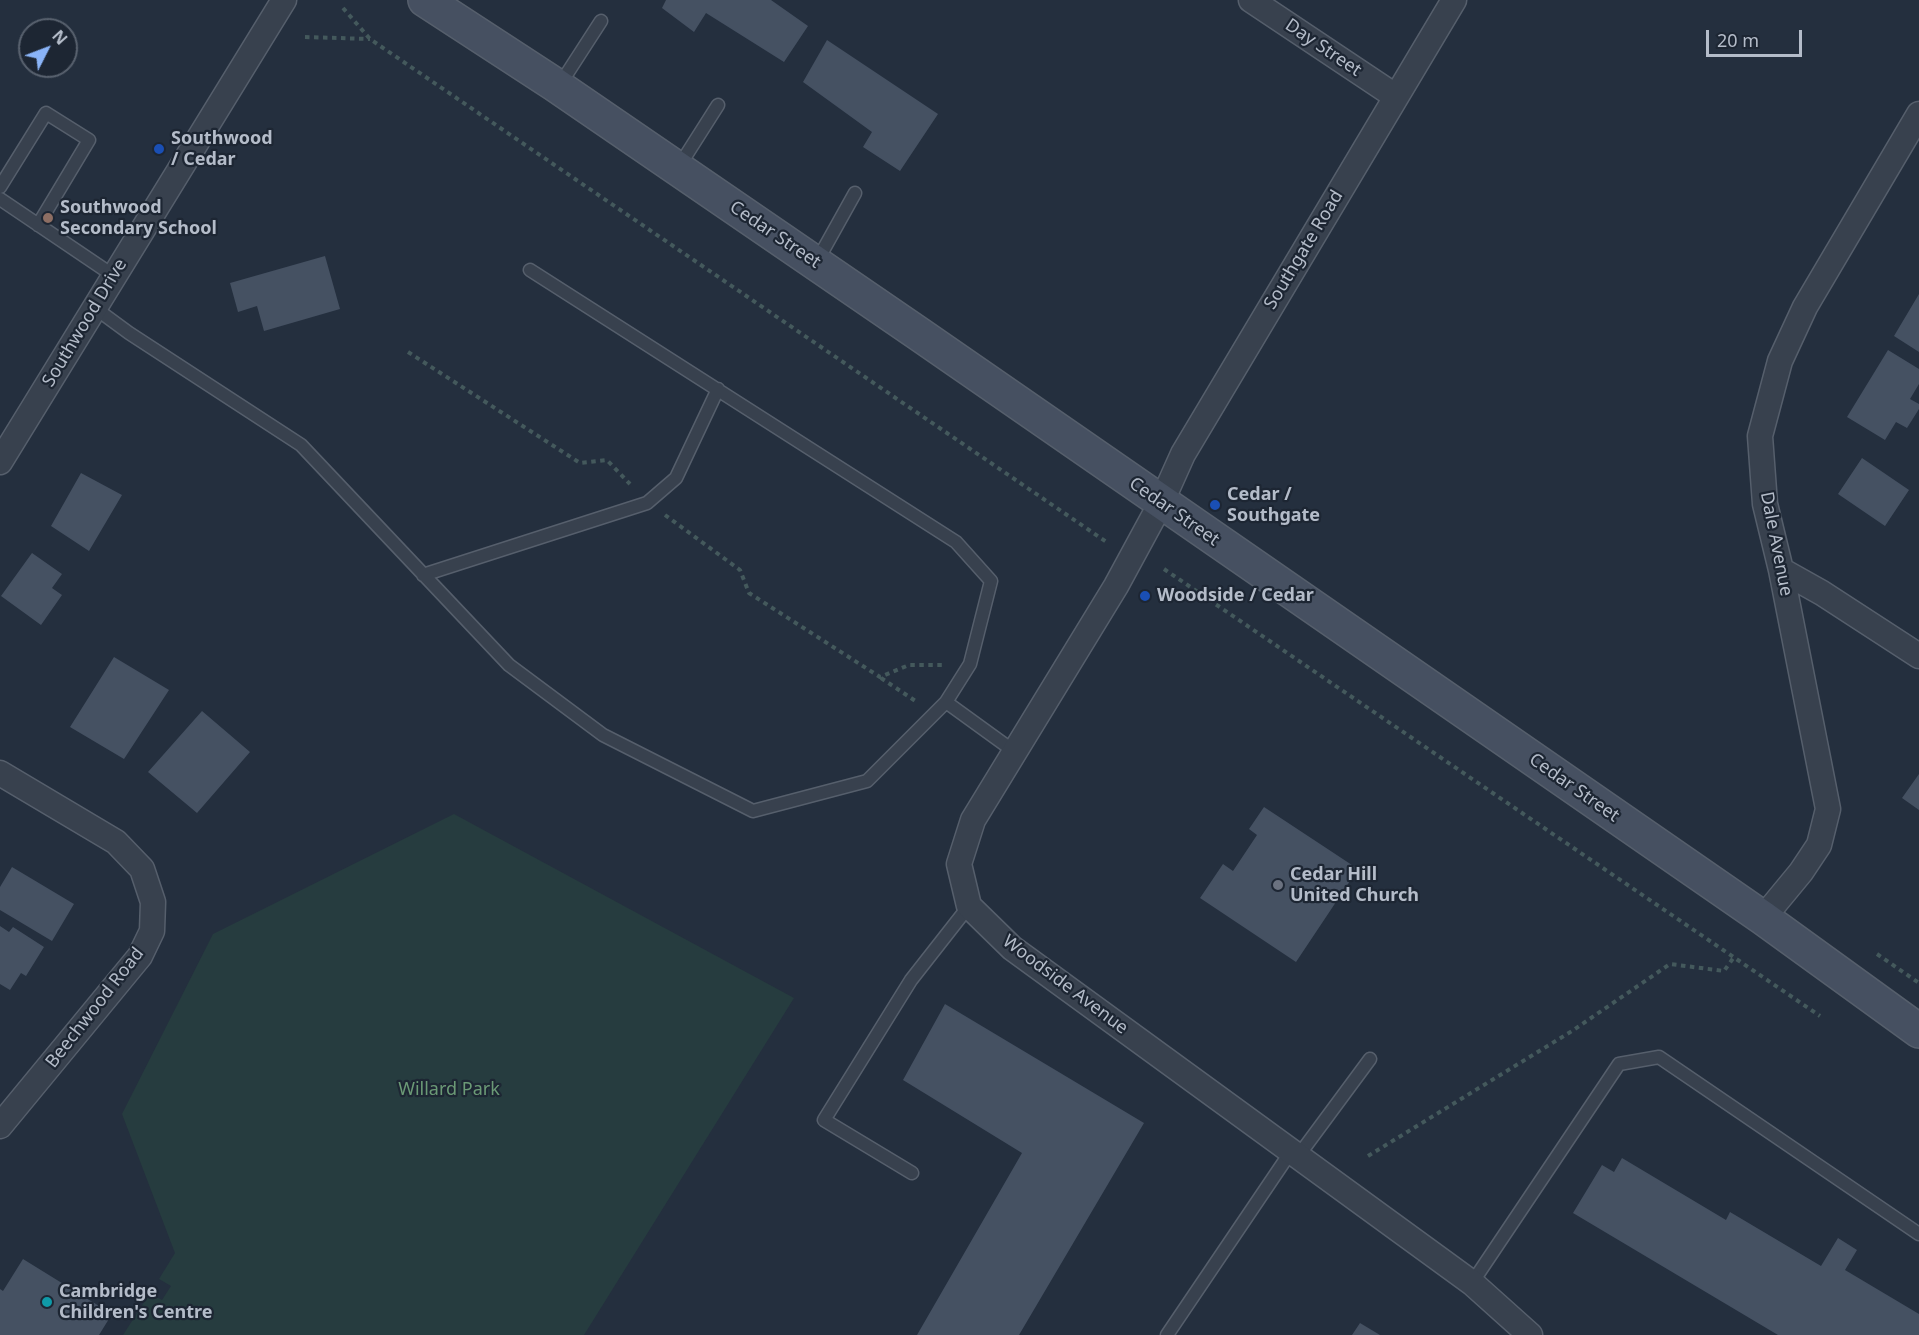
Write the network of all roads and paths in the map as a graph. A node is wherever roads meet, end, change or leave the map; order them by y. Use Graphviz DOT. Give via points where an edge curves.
graph roads {
  1 [pos="284,0"];
  2 [pos="425,0"];
  3 [pos="1251,0"];
  4 [pos="1454,0"];
  5 [pos="343,8"];
  6 [pos="601,21"];
  7 [pos="305,37"];
  8 [pos="370,39"];
  9 [pos="558,87"];
  10 [pos="1395,96"];
  11 [pos="718,105"];
  12 [pos="1919,114"];
  13 [pos="678,169"];
  14 [pos="0,187"];
  15 [pos="855,193"];
  16 [pos="0,199"];
  17 [pos="38,225"];
  18 [pos="816,263"];
  19 [pos="530,270"];
  20 [pos="114,276"];
  21 [pos="95,308"];
  22 [pos="408,352"];
  23 [pos="718,389"];
  24 [pos="0,462"];
  25 [pos="648,503"];
  26 [pos="1161,503"];
  27 [pos="1109,544"];
  28 [pos="1164,569"];
  29 [pos="1782,570"];
  30 [pos="423,575"];
  31 [pos="1919,657"];
  32 [pos="970,664"];
  33 [pos="880,677"];
  34 [pos="946,702"];
  35 [pos="934,714"];
  36 [pos="1015,752"];
  37 [pos="0,773"];
  38 [pos="969,906"];
  39 [pos="1763,918"];
  40 [pos="1877,954"];
  41 [pos="1734,957"];
  42 [pos="1919,983"];
  43 [pos="1820,1016"];
  44 [pos="1919,1031"];
  45 [pos="1370,1059"];
  46 [pos="0,1126"];
  47 [pos="1295,1153"];
  48 [pos="1368,1156"];
  49 [pos="912,1173"];
  50 [pos="1919,1234"];
  51 [pos="1472,1283"];
  52 [pos="1167,1335"];
  53 [pos="1530,1335"];
  1 -- 20 [label="street, Southwood Drive"];
  2 -- 9 [label="main road, Cedar Street"];
  3 -- 10 [label="street, Day Street"];
  4 -- 10 [label="street, Southgate Road"];
  5 -- 8 [label="path"];
  6 -- 9 [label="lane"];
  7 -- 8 [label="path"];
  8 -- 27 [label="path"];
  9 -- 13 [label="main road, Cedar Street"];
  10 -- 26 [label="street, Southgate Road" via="1183,454"];
  11 -- 13 [label="lane"];
  12 -- 29 [label="street, Dale Avenue" via="1805,307 1780,361 1760,436 1765,504"];
  13 -- 18 [label="main road, Cedar Street"];
  14 -- 17 [label="lane" via="46,113 89,140"];
  15 -- 18 [label="lane"];
  16 -- 17 [label="lane"];
  17 -- 20 [label="lane"];
  18 -- 26 [label="main road, Cedar Street"];
  19 -- 23 [label="lane"];
  20 -- 21 [label="street, Southwood Drive"];
  21 -- 24 [label="street, Southwood Drive"];
  21 -- 30 [label="lane" via="302,445"];
  22 -- 25 [label="path" via="580,463 607,460"];
  23 -- 25 [label="lane" via="676,478"];
  23 -- 32 [label="lane" via="956,542 991,581"];
  25 -- 30 [label="lane"];
  25 -- 33 [label="path" via="740,570 749,593"];
  26 -- 36 [label="street" via="1116,586"];
  26 -- 39 [label="main road, Cedar Street"];
  28 -- 41 [label="path"];
  29 -- 31 [label="street"];
  29 -- 39 [label="street, Dale Avenue" via="1828,809 1819,845"];
  30 -- 35 [label="lane" via="509,665 603,735 753,811 867,781"];
  32 -- 33 [label="path" via="909,665"];
  32 -- 34 [label="lane"];
  33 -- 35 [label="path"];
  34 -- 35 [label="lane"];
  34 -- 36 [label="lane"];
  36 -- 38 [label="street" via="973,820 959,864"];
  37 -- 46 [label="street, Beechwood Road" via="116,842 142,869 153,902 152,931 140,956"];
  38 -- 47 [label="street, Woodside Avenue" via="1012,948"];
  38 -- 49 [label="lane" via="911,980 824,1120"];
  39 -- 44 [label="main road, Cedar Street"];
  40 -- 42 [label="path"];
  41 -- 43 [label="path"];
  41 -- 48 [label="path" via="1724,971 1670,964 1572,1031"];
  45 -- 47 [label="lane"];
  47 -- 51 [label="street, Woodside Avenue"];
  47 -- 52 [label="lane"];
  50 -- 51 [label="lane" via="1659,1057 1619,1064"];
  51 -- 53 [label="street, Woodside Avenue"];
}
